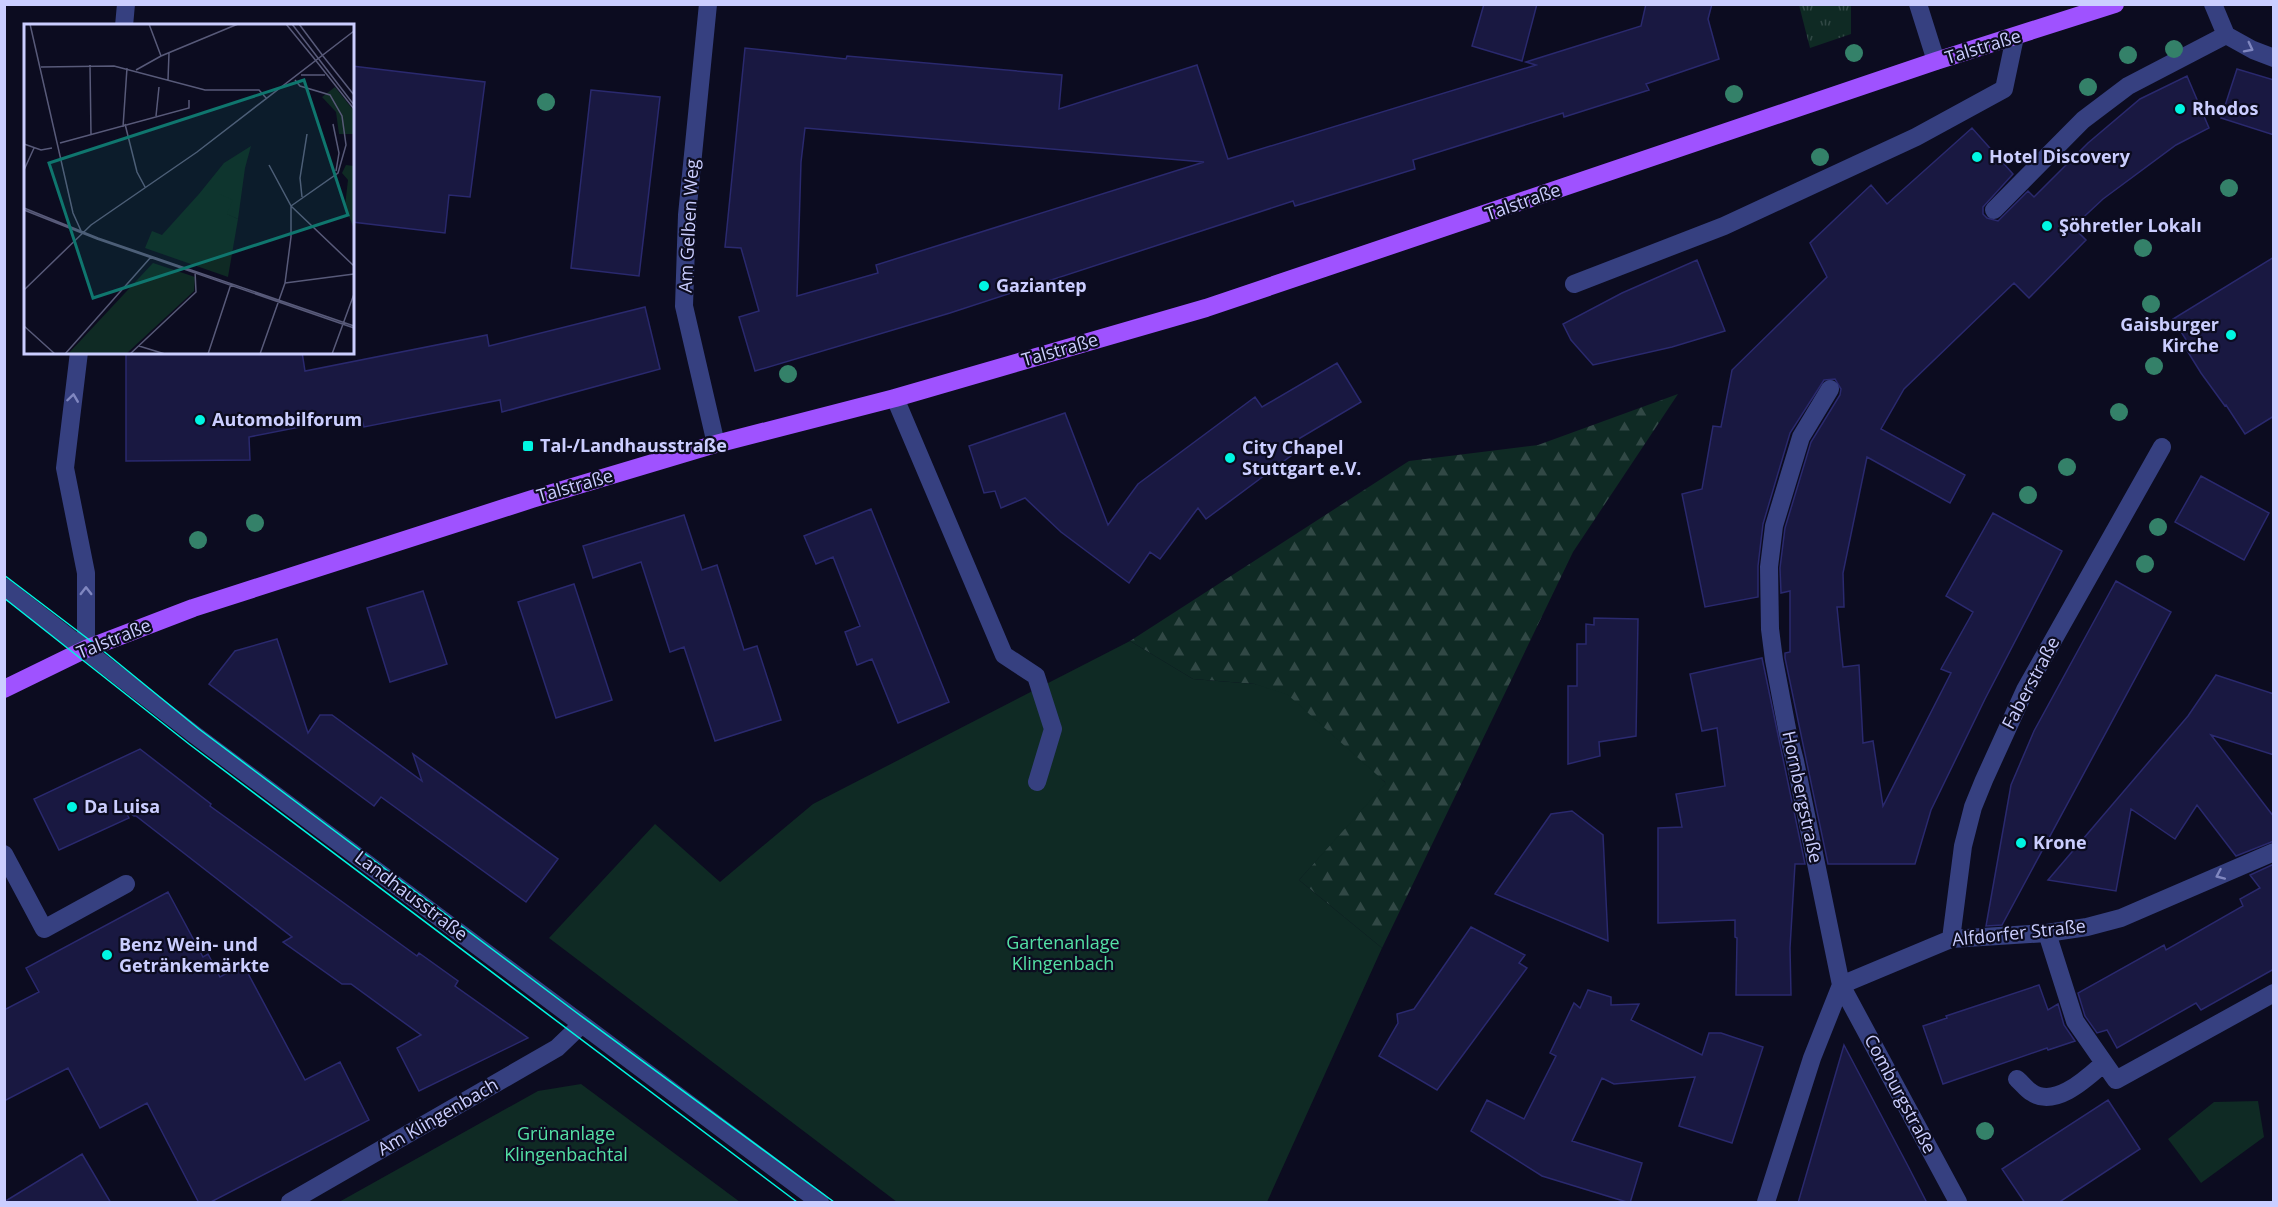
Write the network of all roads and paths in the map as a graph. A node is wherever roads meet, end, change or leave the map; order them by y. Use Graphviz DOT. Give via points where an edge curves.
graph roads {
  1 [pos="126,4"];
  2 [pos="708,4"];
  3 [pos="1918,4"];
  4 [pos="2115,4"];
  5 [pos="2213,4"];
  6 [pos="124,24"];
  7 [pos="2226,35"];
  8 [pos="2015,37"];
  9 [pos="2274,58"];
  10 [pos="1936,61"];
  11 [pos="1994,210"];
  12 [pos="1574,284"];
  13 [pos="79,354"];
  14 [pos="1830,389"];
  15 [pos="895,398"];
  16 [pos="716,444"];
  17 [pos="2162,447"];
  18 [pos="4,587"];
  19 [pos="86,649"];
  20 [pos="4,689"];
  21 [pos="1037,782"];
  22 [pos="2270,851"];
  23 [pos="4,854"];
  24 [pos="126,884"];
  25 [pos="2047,933"];
  26 [pos="1950,939"];
  27 [pos="1841,985"];
  28 [pos="2274,993"];
  29 [pos="581,1024"];
  30 [pos="2104,1063"];
  31 [pos="2018,1079"];
  32 [pos="290,1203"];
  33 [pos="820,1203"];
  34 [pos="1766,1203"];
  35 [pos="1958,1203"];
  1 -- 6 [label="street"];
  2 -- 16 [label="street, Am Gelben Weg" via="687,215 684,306"];
  3 -- 10 [label="street"];
  4 -- 8 [label="main road, Talstraße"];
  5 -- 7 [label="street"];
  7 -- 9 [label="street, one-way"];
  7 -- 11 [label="street" via="2128,86 2083,120"];
  8 -- 10 [label="main road, Talstraße"];
  8 -- 12 [label="street" via="2004,89 1916,137 1724,226"];
  10 -- 15 [label="main road, Talstraße" via="1206,308"];
  19 -- 13 [label="street, one-way" via="86,573 65,468"];
  14 -- 27 [label="street, Hornbergstraße" via="1801,437 1774,526 1769,567 1770,629"];
  15 -- 16 [label="main road, Talstraße"];
  15 -- 21 [label="street" via="1004,655 1036,676 1053,729"];
  16 -- 19 [label="main road, Talstraße" via="193,608"];
  17 -- 26 [label="street, Faberstraße" via="2025,690 1984,780 1963,846"];
  18 -- 19 [label="street, Landhausstraße"];
  19 -- 20 [label="main road, Talstraße"];
  19 -- 29 [label="street, Landhausstraße"];
  22 -- 25 [label="street, Alfdorfer Straße, one-way" via="2121,918"];
  23 -- 24 [label="street" via="44,929"];
  25 -- 26 [label="street, Alfdorfer Straße"];
  25 -- 30 [label="street" via="2075,1021"];
  26 -- 27 [label="street, Alfdorfer Straße"];
  27 -- 34 [label="street" via="1812,1058"];
  27 -- 35 [label="street, Comburgstraße"];
  28 -- 30 [label="street" via="2116,1080"];
  29 -- 32 [label="street, Am Klingenbach" via="557,1048"];
  29 -- 33 [label="street, Landhausstraße"];
  30 -- 31 [label="street" via="2073,1089 2052,1097 2032,1094"];
}
